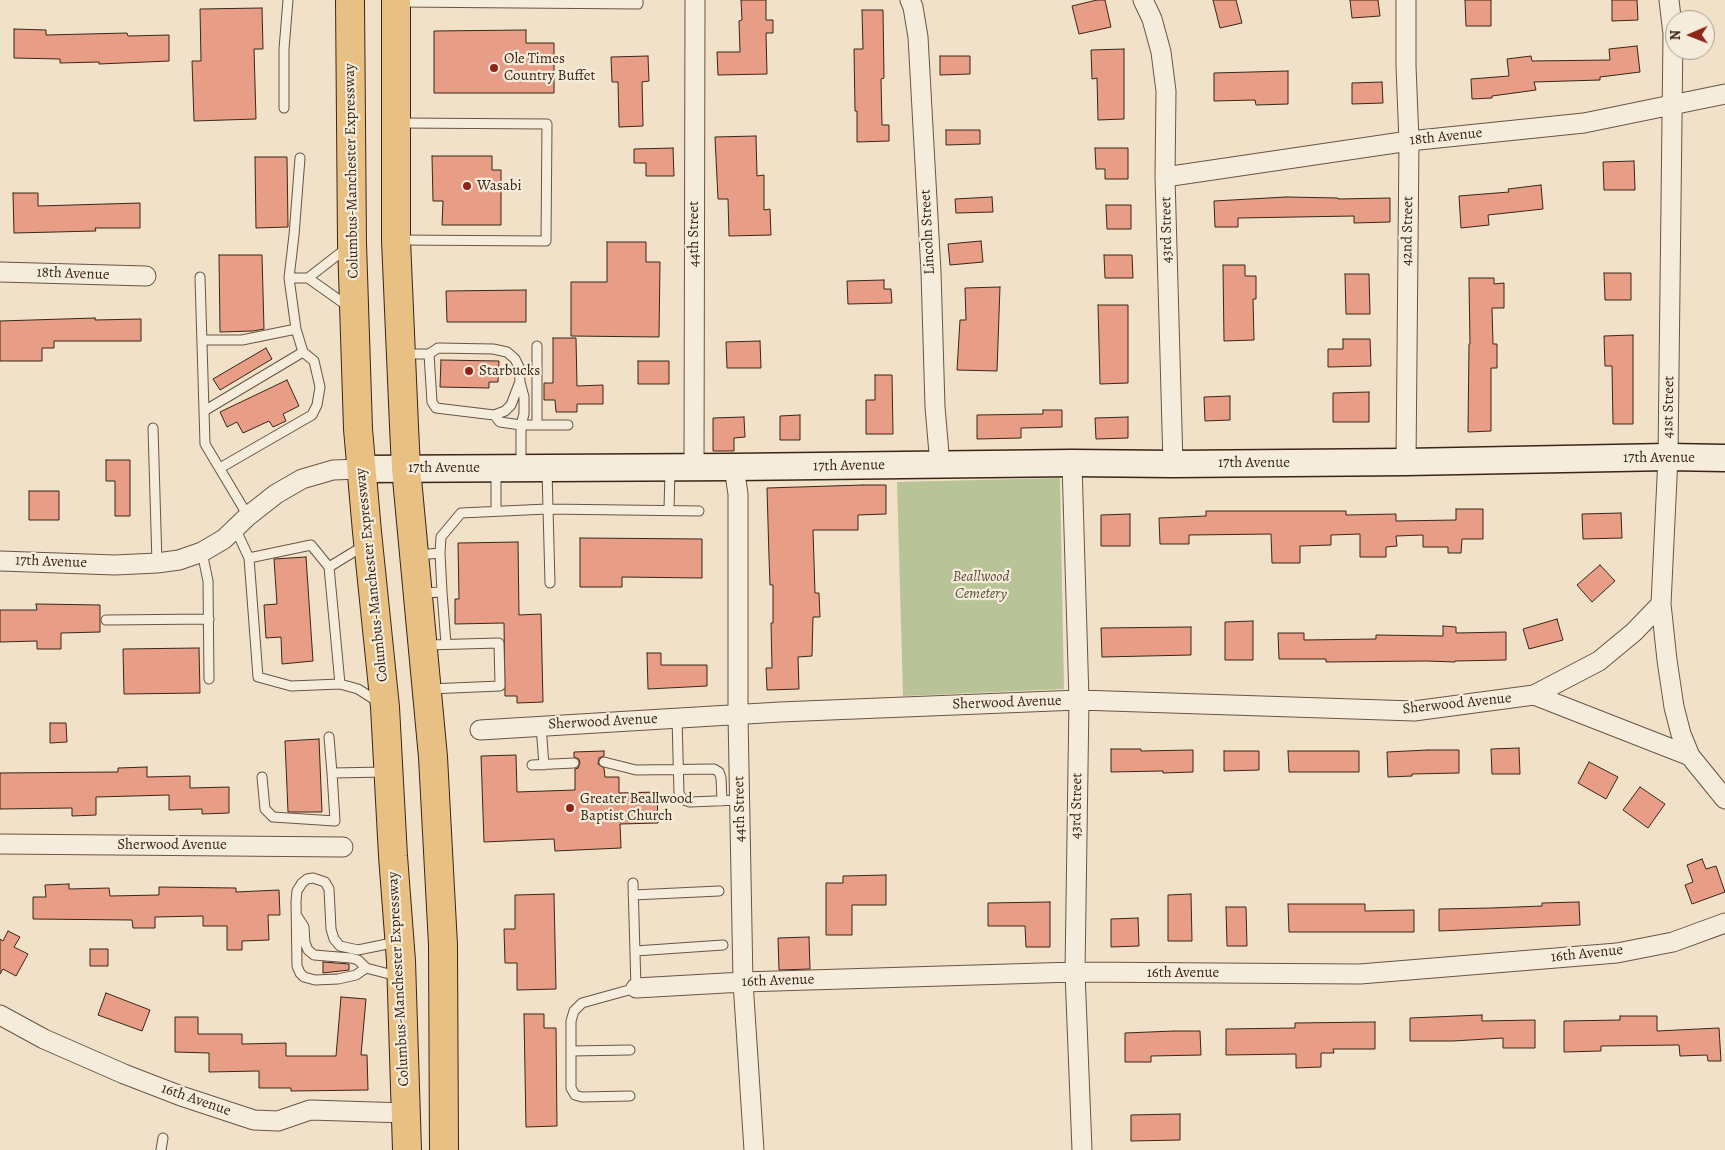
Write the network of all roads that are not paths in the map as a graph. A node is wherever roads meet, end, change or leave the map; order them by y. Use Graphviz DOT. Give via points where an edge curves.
graph roads {
  1 [pos="288,0"];
  2 [pos="350,0"];
  3 [pos="638,0"];
  4 [pos="695,0"];
  5 [pos="910,0"];
  6 [pos="1143,0"];
  7 [pos="1406,0"];
  8 [pos="1669,0"];
  9 [pos="396,1"];
  10 [pos="582,2"];
  11 [pos="1725,94"];
  12 [pos="1671,106"];
  13 [pos="284,108"];
  14 [pos="396,123"];
  15 [pos="1410,141"];
  16 [pos="300,158"];
  17 [pos="1165,176"];
  18 [pos="396,240"];
  19 [pos="352,243"];
  20 [pos="0,272"];
  21 [pos="146,276"];
  22 [pos="200,277"];
  23 [pos="289,278"];
  24 [pos="308,278"];
  25 [pos="354,311"];
  26 [pos="296,329"];
  27 [pos="202,340"];
  28 [pos="537,346"];
  29 [pos="303,352"];
  30 [pos="401,354"];
  31 [pos="429,354"];
  32 [pos="520,382"];
  33 [pos="204,411"];
  34 [pos="494,415"];
  35 [pos="521,425"];
  36 [pos="537,425"];
  37 [pos="568,425"];
  38 [pos="153,428"];
  39 [pos="1668,457"];
  40 [pos="1725,458"];
  41 [pos="1406,462"];
  42 [pos="1072,463"];
  43 [pos="1173,464"];
  44 [pos="940,465"];
  45 [pos="682,467"];
  46 [pos="734,467"];
  47 [pos="220,468"];
  48 [pos="406,468"];
  49 [pos="496,468"];
  50 [pos="534,468"];
  51 [pos="361,469"];
  52 [pos="547,508"];
  53 [pos="669,510"];
  54 [pos="699,510"];
  55 [pos="496,511"];
  56 [pos="241,522"];
  57 [pos="368,543"];
  58 [pos="202,552"];
  59 [pos="427,554"];
  60 [pos="249,558"];
  61 [pos="0,560"];
  62 [pos="157,563"];
  63 [pos="329,567"];
  64 [pos="550,583"];
  65 [pos="1661,604"];
  66 [pos="209,619"];
  67 [pos="106,620"];
  68 [pos="434,645"];
  69 [pos="209,679"];
  70 [pos="340,684"];
  71 [pos="427,689"];
  72 [pos="1534,695"];
  73 [pos="1079,700"];
  74 [pos="385,707"];
  75 [pos="738,715"];
  76 [pos="677,718"];
  77 [pos="541,726"];
  78 [pos="480,730"];
  79 [pos="329,737"];
  80 [pos="1690,756"];
  81 [pos="604,762"];
  82 [pos="574,763"];
  83 [pos="544,764"];
  84 [pos="532,765"];
  85 [pos="679,769"];
  86 [pos="389,772"];
  87 [pos="332,773"];
  88 [pos="262,777"];
  89 [pos="1725,799"];
  90 [pos="730,801"];
  91 [pos="0,844"];
  92 [pos="343,847"];
  93 [pos="633,883"];
  94 [pos="719,891"];
  95 [pos="633,895"];
  96 [pos="296,916"];
  97 [pos="1725,923"];
  98 [pos="399,942"];
  99 [pos="723,946"];
  100 [pos="635,950"];
  101 [pos="366,968"];
  102 [pos="1075,972"];
  103 [pos="401,977"];
  104 [pos="743,982"];
  105 [pos="636,988"];
  106 [pos="0,1015"];
  107 [pos="630,1050"];
  108 [pos="571,1051"];
  109 [pos="630,1096"];
  110 [pos="406,1113"];
  111 [pos="163,1138"];
  112 [pos="161,1150"];
  113 [pos="407,1150"];
  114 [pos="444,1150"];
  115 [pos="754,1150"];
  116 [pos="1082,1150"];
  1 -- 13 [label="lane"];
  2 -- 19 [label="main road, Columbus-Manchester Expressway"];
  3 -- 10 [label="lane" via="638,4"];
  4 -- 45 [label="street, 44th Street"];
  5 -- 44 [label="street, Lincoln Street" via="918,37"];
  6 -- 17 [label="street, 43rd Street" via="1161,52 1166,91"];
  7 -- 15 [label="street, 42nd Street"];
  8 -- 12 [label="street, 41st Street" via="1673,34"];
  9 -- 10 [label="lane"];
  9 -- 14 [label="main road"];
  11 -- 12 [label="street, 18th Avenue"];
  12 -- 15 [label="street, 18th Avenue" via="1584,123"];
  12 -- 39 [label="street, 41st Street"];
  14 -- 18 [label="main road"];
  14 -- 18 [label="lane" via="547,124 546,241"];
  15 -- 17 [label="street, 18th Avenue"];
  15 -- 41 [label="street, 42nd Street"];
  16 -- 23 [label="lane"];
  17 -- 43 [label="street, 43rd Street"];
  18 -- 30 [label="main road"];
  19 -- 24 [label="lane"];
  19 -- 25 [label="main road, Columbus-Manchester Expressway"];
  20 -- 21 [label="street, 18th Avenue"];
  22 -- 27 [label="lane"];
  23 -- 24 [label="lane"];
  23 -- 26 [label="lane"];
  24 -- 25 [label="lane"];
  25 -- 51 [label="main road, Columbus-Manchester Expressway"];
  26 -- 27 [label="lane" via="242,340"];
  26 -- 29 [label="lane"];
  27 -- 33 [label="lane"];
  28 -- 36 [label="lane"];
  29 -- 33 [label="lane"];
  29 -- 47 [label="lane" via="314,361 320,386 312,415"];
  30 -- 31 [label="lane"];
  30 -- 48 [label="main road"];
  31 -- 32 [label="lane" via="438,348 507,352 519,367"];
  31 -- 34 [label="lane" via="432,402 436,408"];
  32 -- 34 [label="lane" via="511,405 506,411"];
  32 -- 35 [label="lane" via="524,397"];
  33 -- 47 [label="lane" via="205,444"];
  34 -- 35 [label="lane" via="500,422"];
  35 -- 36 [label="lane"];
  35 -- 50 [label="lane"];
  36 -- 37 [label="lane"];
  38 -- 62 [label="lane"];
  39 -- 40 [label="street, 17th Avenue"];
  39 -- 41 [label="street, 17th Avenue"];
  39 -- 65 [label="street, 41st Street"];
  41 -- 43 [label="street, 17th Avenue"];
  42 -- 43 [label="street, 17th Avenue"];
  42 -- 44 [label="street, 17th Avenue"];
  42 -- 73 [label="street, 43rd Street"];
  44 -- 46 [label="street, 17th Avenue"];
  45 -- 46 [label="street, 17th Avenue"];
  45 -- 50 [label="street, 17th Avenue"];
  45 -- 53 [label="lane"];
  46 -- 75 [label="street, 44th Street" via="738,494"];
  47 -- 56 [label="lane"];
  48 -- 49 [label="street, 17th Avenue"];
  48 -- 51 [label="street, 17th Avenue"];
  48 -- 59 [label="main road"];
  49 -- 50 [label="street, 17th Avenue"];
  49 -- 55 [label="lane"];
  50 -- 52 [label="lane"];
  51 -- 56 [label="street, 17th Avenue" via="333,470 302,479 276,494"];
  51 -- 57 [label="main road, Columbus-Manchester Expressway"];
  52 -- 53 [label="lane"];
  52 -- 55 [label="lane"];
  52 -- 64 [label="lane"];
  53 -- 54 [label="lane"];
  55 -- 59 [label="lane" via="461,513"];
  56 -- 58 [label="street, 17th Avenue" via="224,539"];
  56 -- 60 [label="lane"];
  57 -- 63 [label="lane"];
  57 -- 74 [label="main road, Columbus-Manchester Expressway"];
  58 -- 62 [label="street, 17th Avenue" via="180,560"];
  58 -- 66 [label="lane" via="208,581"];
  59 -- 68 [label="main road"];
  60 -- 63 [label="lane" via="311,545"];
  60 -- 70 [label="lane" via="258,677 291,686"];
  61 -- 62 [label="street, 17th Avenue" via="115,565"];
  63 -- 70 [label="lane"];
  65 -- 72 [label="street, Sherwood Avenue" via="1599,661"];
  65 -- 80 [label="street, 41st Street" via="1674,707"];
  66 -- 67 [label="lane"];
  66 -- 69 [label="lane"];
  68 -- 71 [label="main road"];
  68 -- 71 [label="lane" via="499,643 500,686"];
  70 -- 74 [label="lane" via="358,689"];
  71 -- 114 [label="main road" via="443,944"];
  72 -- 73 [label="street, Sherwood Avenue" via="1414,711"];
  72 -- 80 [label="street, Sherwood Avenue"];
  73 -- 75 [label="street, Sherwood Avenue"];
  73 -- 102 [label="street, 43rd Street"];
  74 -- 86 [label="main road, Columbus-Manchester Expressway"];
  75 -- 76 [label="street, Sherwood Avenue"];
  75 -- 90 [label="street, 44th Street"];
  76 -- 77 [label="street, Sherwood Avenue"];
  76 -- 85 [label="lane"];
  77 -- 78 [label="street, Sherwood Avenue"];
  77 -- 83 [label="lane"];
  79 -- 87 [label="lane"];
  80 -- 89 [label="street, 41st Street"];
  81 -- 85 [label="lane" via="636,770"];
  82 -- 83 [label="lane"];
  83 -- 84 [label="lane"];
  85 -- 90 [label="lane" via="714,769 719,772"];
  85 -- 90 [label="lane" via="679,794 684,800"];
  86 -- 87 [label="lane"];
  86 -- 98 [label="main road, Columbus-Manchester Expressway"];
  87 -- 88 [label="lane" via="335,821 273,817 265,809"];
  90 -- 104 [label="street, 44th Street"];
  91 -- 92 [label="street, Sherwood Avenue"];
  93 -- 95 [label="lane"];
  94 -- 95 [label="lane"];
  95 -- 100 [label="lane"];
  96 -- 98 [label="lane" via="297,891 302,883 313,878 326,882 330,889 331,929 340,946 358,950"];
  96 -- 101 [label="lane" via="304,927 308,950 314,955 351,958"];
  96 -- 101 [label="lane" via="296,966 304,977 315,980 348,978"];
  97 -- 102 [label="street, 16th Avenue" via="1673,942 1617,953 1360,974"];
  98 -- 103 [label="main road, Columbus-Manchester Expressway"];
  99 -- 100 [label="lane"];
  100 -- 105 [label="lane"];
  101 -- 103 [label="lane"];
  102 -- 104 [label="street, 16th Avenue"];
  102 -- 116 [label="street, 43rd Street"];
  103 -- 110 [label="main road, Columbus-Manchester Expressway"];
  104 -- 105 [label="street, 16th Avenue"];
  104 -- 115 [label="street, 44th Street"];
  105 -- 108 [label="lane" via="582,1003 574,1011 571,1021"];
  106 -- 110 [label="street, 16th Avenue" via="44,1039 124,1074 254,1120 278,1121 310,1110"];
  107 -- 108 [label="lane"];
  108 -- 109 [label="lane" via="571,1088 575,1095"];
  110 -- 113 [label="main road, Columbus-Manchester Expressway"];
  111 -- 112 [label="lane"];
}
